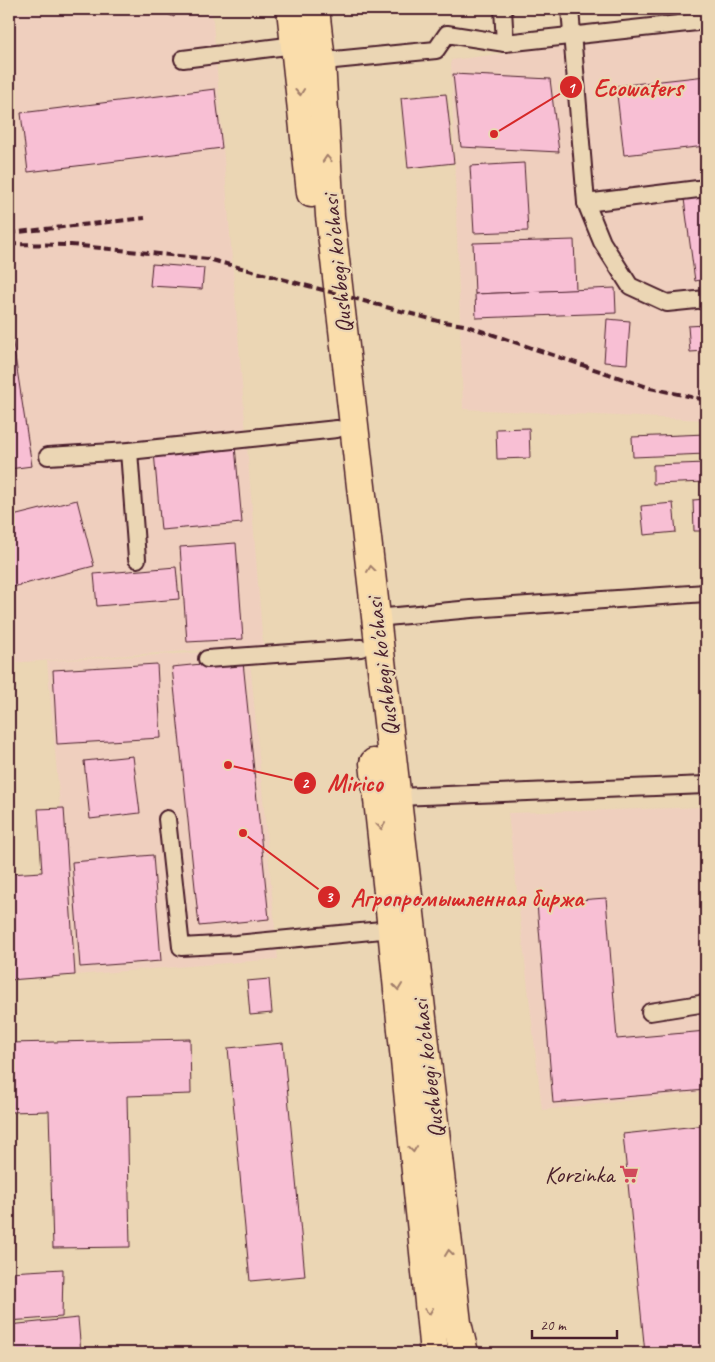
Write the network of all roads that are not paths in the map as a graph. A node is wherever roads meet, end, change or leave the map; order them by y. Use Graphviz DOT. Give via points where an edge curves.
graph roads {
  1 [pos="291,9"];
  2 [pos="314,9"];
  3 [pos="503,9"];
  4 [pos="570,9"];
  5 [pos="706,21"];
  6 [pos="572,36"];
  7 [pos="505,43"];
  8 [pos="304,57"];
  9 [pos="183,59"];
  10 [pos="706,188"];
  11 [pos="586,203"];
  12 [pos="706,299"];
  13 [pos="337,428"];
  14 [pos="129,451"];
  15 [pos="48,456"];
  16 [pos="137,559"];
  17 [pos="706,593"];
  18 [pos="367,618"];
  19 [pos="370,648"];
  20 [pos="207,659"];
  21 [pos="706,785"];
  22 [pos="387,798"];
  23 [pos="166,819"];
  24 [pos="402,928"];
  25 [pos="706,1003"];
  26 [pos="650,1012"];
  27 [pos="434,1353"];
  28 [pos="464,1353"];
  1 -- 8 [label="main road, Qushbegi ko'chasi"];
  2 -- 8 [label="main road, Qushbegi ko'chasi"];
  3 -- 7 [label="lane"];
  4 -- 6 [label="lane"];
  5 -- 6 [label="lane"];
  6 -- 7 [label="lane"];
  6 -- 11 [label="lane"];
  7 -- 8 [label="lane" via="447,34 436,50"];
  8 -- 9 [label="lane"];
  8 -- 13 [label="main road, Qushbegi ko'chasi, one-way"];
  18 -- 8 [label="main road, Qushbegi ko'chasi, one-way" via="330,216"];
  10 -- 11 [label="lane"];
  11 -- 12 [label="lane" via="602,242 630,286 668,302"];
  13 -- 14 [label="lane"];
  13 -- 18 [label="main road, Qushbegi ko'chasi"];
  14 -- 15 [label="lane"];
  14 -- 16 [label="lane"];
  17 -- 18 [label="lane"];
  18 -- 19 [label="main road, Qushbegi ko'chasi"];
  19 -- 20 [label="lane"];
  19 -- 22 [label="main road, Qushbegi ko'chasi"];
  21 -- 22 [label="lane"];
  22 -- 24 [label="main road, Qushbegi ko'chasi"];
  23 -- 24 [label="lane" via="182,947"];
  24 -- 27 [label="main road, Qushbegi ko'chasi, one-way"];
  28 -- 24 [label="main road, Qushbegi ko'chasi, one-way"];
  25 -- 26 [label="lane"];
}
